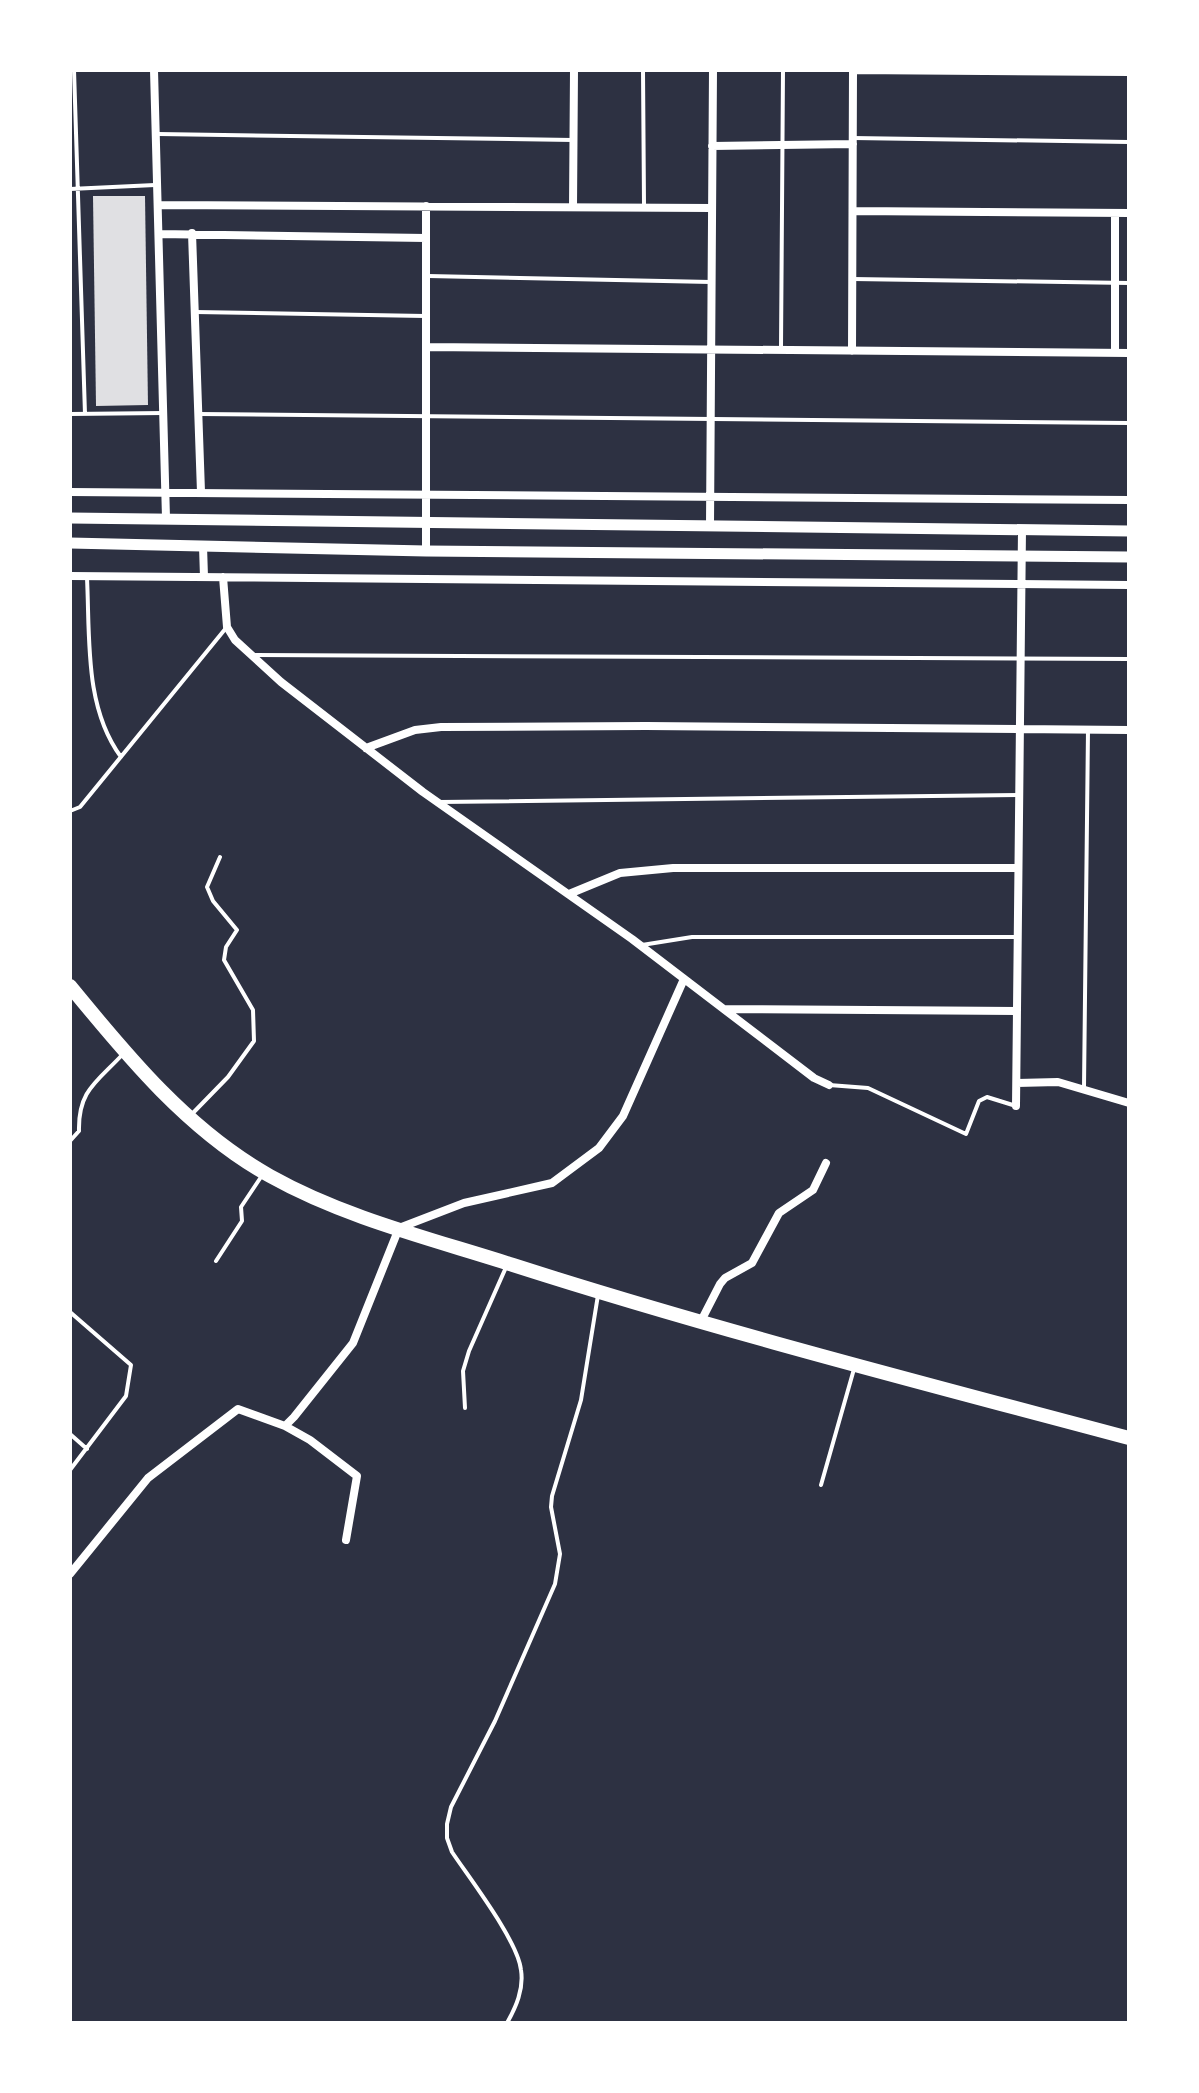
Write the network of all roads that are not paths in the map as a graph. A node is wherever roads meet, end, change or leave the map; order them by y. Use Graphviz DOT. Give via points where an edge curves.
graph roads {
  1 [pos="74,70"];
  2 [pos="154,70"];
  3 [pos="574,70"];
  4 [pos="643,70"];
  5 [pos="713,70"];
  6 [pos="783,70"];
  7 [pos="853,70"];
  8 [pos="1129,72"];
  9 [pos="156,134"];
  10 [pos="573,140"];
  11 [pos="853,141"];
  12 [pos="1129,142"];
  13 [pos="782,145"];
  14 [pos="712,146"];
  15 [pos="157,185"];
  16 [pos="70,189"];
  17 [pos="79,189"];
  18 [pos="158,205"];
  19 [pos="426,206"];
  20 [pos="573,207"];
  21 [pos="644,208"];
  22 [pos="712,208"];
  23 [pos="853,211"];
  24 [pos="1115,213"];
  25 [pos="1129,213"];
  26 [pos="192,233"];
  27 [pos="159,234"];
  28 [pos="426,238"];
  29 [pos="426,276"];
  30 [pos="853,279"];
  31 [pos="711,282"];
  32 [pos="1115,283"];
  33 [pos="1129,283"];
  34 [pos="195,312"];
  35 [pos="426,316"];
  36 [pos="426,347"];
  37 [pos="711,350"];
  38 [pos="781,350"];
  39 [pos="852,351"];
  40 [pos="1115,353"];
  41 [pos="1129,353"];
  42 [pos="164,413"];
  43 [pos="70,414"];
  44 [pos="85,414"];
  45 [pos="199,414"];
  46 [pos="426,416"];
  47 [pos="710,418"];
  48 [pos="1129,423"];
  49 [pos="70,492"];
  50 [pos="201,492"];
  51 [pos="166,493"];
  52 [pos="426,493"];
  53 [pos="710,496"];
  54 [pos="1129,500"];
  55 [pos="70,518"];
  56 [pos="166,518"];
  57 [pos="426,521"];
  58 [pos="710,525"];
  59 [pos="1022,529"];
  60 [pos="1129,531"];
  61 [pos="70,543"];
  62 [pos="203,546"];
  63 [pos="426,551"];
  64 [pos="1022,556"];
  65 [pos="1129,557"];
  66 [pos="70,576"];
  67 [pos="87,576"];
  68 [pos="204,577"];
  69 [pos="223,577"];
  70 [pos="1021,584"];
  71 [pos="1129,585"];
  72 [pos="227,627"];
  73 [pos="251,655"];
  74 [pos="1021,657"];
  75 [pos="1129,659"];
  76 [pos="1020,729"];
  77 [pos="1088,730"];
  78 [pos="1129,730"];
  79 [pos="366,748"];
  80 [pos="121,757"];
  81 [pos="1019,795"];
  82 [pos="437,802"];
  83 [pos="70,811"];
  84 [pos="220,857"];
  85 [pos="1018,868"];
  86 [pos="569,894"];
  87 [pos="1018,937"];
  88 [pos="640,945"];
  89 [pos="684,979"];
  90 [pos="70,986"];
  91 [pos="724,1009"];
  92 [pos="1017,1011"];
  93 [pos="124,1052"];
  94 [pos="1017,1083"];
  95 [pos="829,1085"];
  96 [pos="1084,1090"];
  97 [pos="1129,1103"];
  98 [pos="1016,1106"];
  99 [pos="189,1116"];
  100 [pos="70,1141"];
  101 [pos="826,1163"];
  102 [pos="264,1172"];
  103 [pos="399,1228"];
  104 [pos="216,1261"];
  105 [pos="508,1263"];
  106 [pos="598,1292"];
  107 [pos="70,1312"];
  108 [pos="701,1321"];
  109 [pos="856,1363"];
  110 [pos="465,1408"];
  111 [pos="285,1426"];
  112 [pos="70,1434"];
  113 [pos="1129,1438"];
  114 [pos="87,1449"];
  115 [pos="70,1470"];
  116 [pos="821,1485"];
  117 [pos="346,1540"];
  118 [pos="70,1574"];
  119 [pos="507,2023"];
  1 -- 17 [label="lane"];
  2 -- 9 [label="street"];
  3 -- 10 [label="street"];
  4 -- 21 [label="lane"];
  5 -- 14 [label="street"];
  6 -- 13 [label="lane"];
  7 -- 8 [label="street"];
  7 -- 11 [label="street"];
  9 -- 10 [label="lane"];
  9 -- 15 [label="street"];
  10 -- 20 [label="street"];
  11 -- 12 [label="lane"];
  11 -- 13 [label="street"];
  11 -- 23 [label="street"];
  13 -- 14 [label="street"];
  13 -- 38 [label="lane"];
  14 -- 22 [label="street"];
  15 -- 17 [label="lane"];
  15 -- 18 [label="street"];
  16 -- 17 [label="lane"];
  17 -- 44 [label="lane"];
  18 -- 19 [label="street"];
  18 -- 27 [label="street"];
  19 -- 20 [label="street"];
  19 -- 28 [label="street"];
  20 -- 21 [label="street"];
  21 -- 22 [label="street"];
  22 -- 31 [label="street"];
  23 -- 24 [label="street"];
  23 -- 30 [label="street"];
  24 -- 25 [label="street"];
  24 -- 32 [label="street"];
  26 -- 27 [label="street"];
  26 -- 28 [label="street"];
  26 -- 34 [label="street"];
  27 -- 42 [label="street"];
  28 -- 29 [label="street"];
  29 -- 31 [label="lane"];
  29 -- 35 [label="street"];
  30 -- 32 [label="lane"];
  30 -- 39 [label="street"];
  31 -- 37 [label="street"];
  32 -- 33 [label="lane"];
  32 -- 40 [label="street"];
  34 -- 35 [label="lane"];
  34 -- 45 [label="street"];
  35 -- 36 [label="street"];
  36 -- 37 [label="street"];
  36 -- 46 [label="street"];
  37 -- 38 [label="street"];
  37 -- 47 [label="street"];
  38 -- 39 [label="street"];
  39 -- 40 [label="street"];
  40 -- 41 [label="street"];
  42 -- 44 [label="lane"];
  42 -- 51 [label="street"];
  43 -- 44 [label="lane"];
  45 -- 46 [label="lane"];
  45 -- 50 [label="street"];
  46 -- 47 [label="lane"];
  46 -- 52 [label="street"];
  47 -- 48 [label="lane"];
  47 -- 53 [label="street"];
  49 -- 51 [label="street"];
  50 -- 51 [label="street"];
  50 -- 52 [label="street"];
  51 -- 56 [label="street"];
  52 -- 53 [label="street"];
  52 -- 57 [label="street"];
  53 -- 54 [label="street"];
  53 -- 58 [label="street"];
  55 -- 56 [label="street"];
  56 -- 57 [label="street"];
  57 -- 58 [label="street"];
  57 -- 63 [label="street"];
  58 -- 59 [label="street"];
  59 -- 60 [label="street"];
  59 -- 64 [label="street"];
  61 -- 62 [label="street"];
  62 -- 63 [label="street"];
  62 -- 68 [label="street"];
  63 -- 64 [label="street"];
  64 -- 65 [label="street"];
  64 -- 70 [label="street"];
  66 -- 67 [label="street"];
  67 -- 68 [label="street"];
  67 -- 80 [label="lane" via="91,677 109,741"];
  68 -- 69 [label="street"];
  69 -- 70 [label="street"];
  69 -- 72 [label="street"];
  70 -- 71 [label="street"];
  70 -- 74 [label="street"];
  72 -- 73 [label="street"];
  72 -- 80 [label="lane"];
  73 -- 74 [label="lane"];
  73 -- 79 [label="street"];
  74 -- 75 [label="lane"];
  74 -- 76 [label="street"];
  76 -- 77 [label="street"];
  76 -- 79 [label="street" via="441,727 415,730"];
  76 -- 81 [label="street"];
  77 -- 78 [label="street"];
  77 -- 96 [label="lane"];
  79 -- 82 [label="street"];
  80 -- 83 [label="lane" via="80,807"];
  81 -- 82 [label="lane"];
  81 -- 85 [label="street"];
  82 -- 86 [label="street"];
  84 -- 99 [label="lane" via="207,887 237,930 224,960 253,1010 254,1041"];
  85 -- 86 [label="street" via="673,868 620,873"];
  85 -- 87 [label="street"];
  86 -- 88 [label="street"];
  87 -- 88 [label="lane" via="692,937"];
  87 -- 92 [label="street"];
  88 -- 89 [label="street"];
  89 -- 91 [label="street"];
  89 -- 103 [label="street" via="623,1116 599,1148 552,1183 464,1203"];
  90 -- 93 [label="main road"];
  91 -- 92 [label="street"];
  91 -- 95 [label="street"];
  92 -- 94 [label="street"];
  93 -- 99 [label="main road"];
  93 -- 100 [label="lane" via="84,1096 79,1131"];
  94 -- 96 [label="street" via="1058,1082"];
  94 -- 98 [label="street"];
  95 -- 98 [label="lane" via="868,1088 966,1134 979,1101 987,1097"];
  96 -- 97 [label="street"];
  99 -- 102 [label="main road"];
  101 -- 108 [label="street" via="813,1190 779,1213 752,1263 720,1284"];
  102 -- 103 [label="main road"];
  102 -- 104 [label="lane"];
  103 -- 105 [label="main road"];
  103 -- 111 [label="street" via="353,1343"];
  105 -- 106 [label="main road"];
  105 -- 110 [label="lane" via="463,1371"];
  106 -- 108 [label="main road"];
  106 -- 119 [label="lane" via="581,1400 552,1496 560,1554 555,1584 447,1824 452,1852 517,1952 520,1995"];
  107 -- 114 [label="lane" via="131,1365 126,1396"];
  108 -- 109 [label="main road"];
  109 -- 113 [label="main road"];
  109 -- 116 [label="lane"];
  111 -- 117 [label="street" via="357,1476"];
  111 -- 118 [label="street" via="238,1409 148,1478"];
  112 -- 114 [label="lane"];
  114 -- 115 [label="lane"];
}
